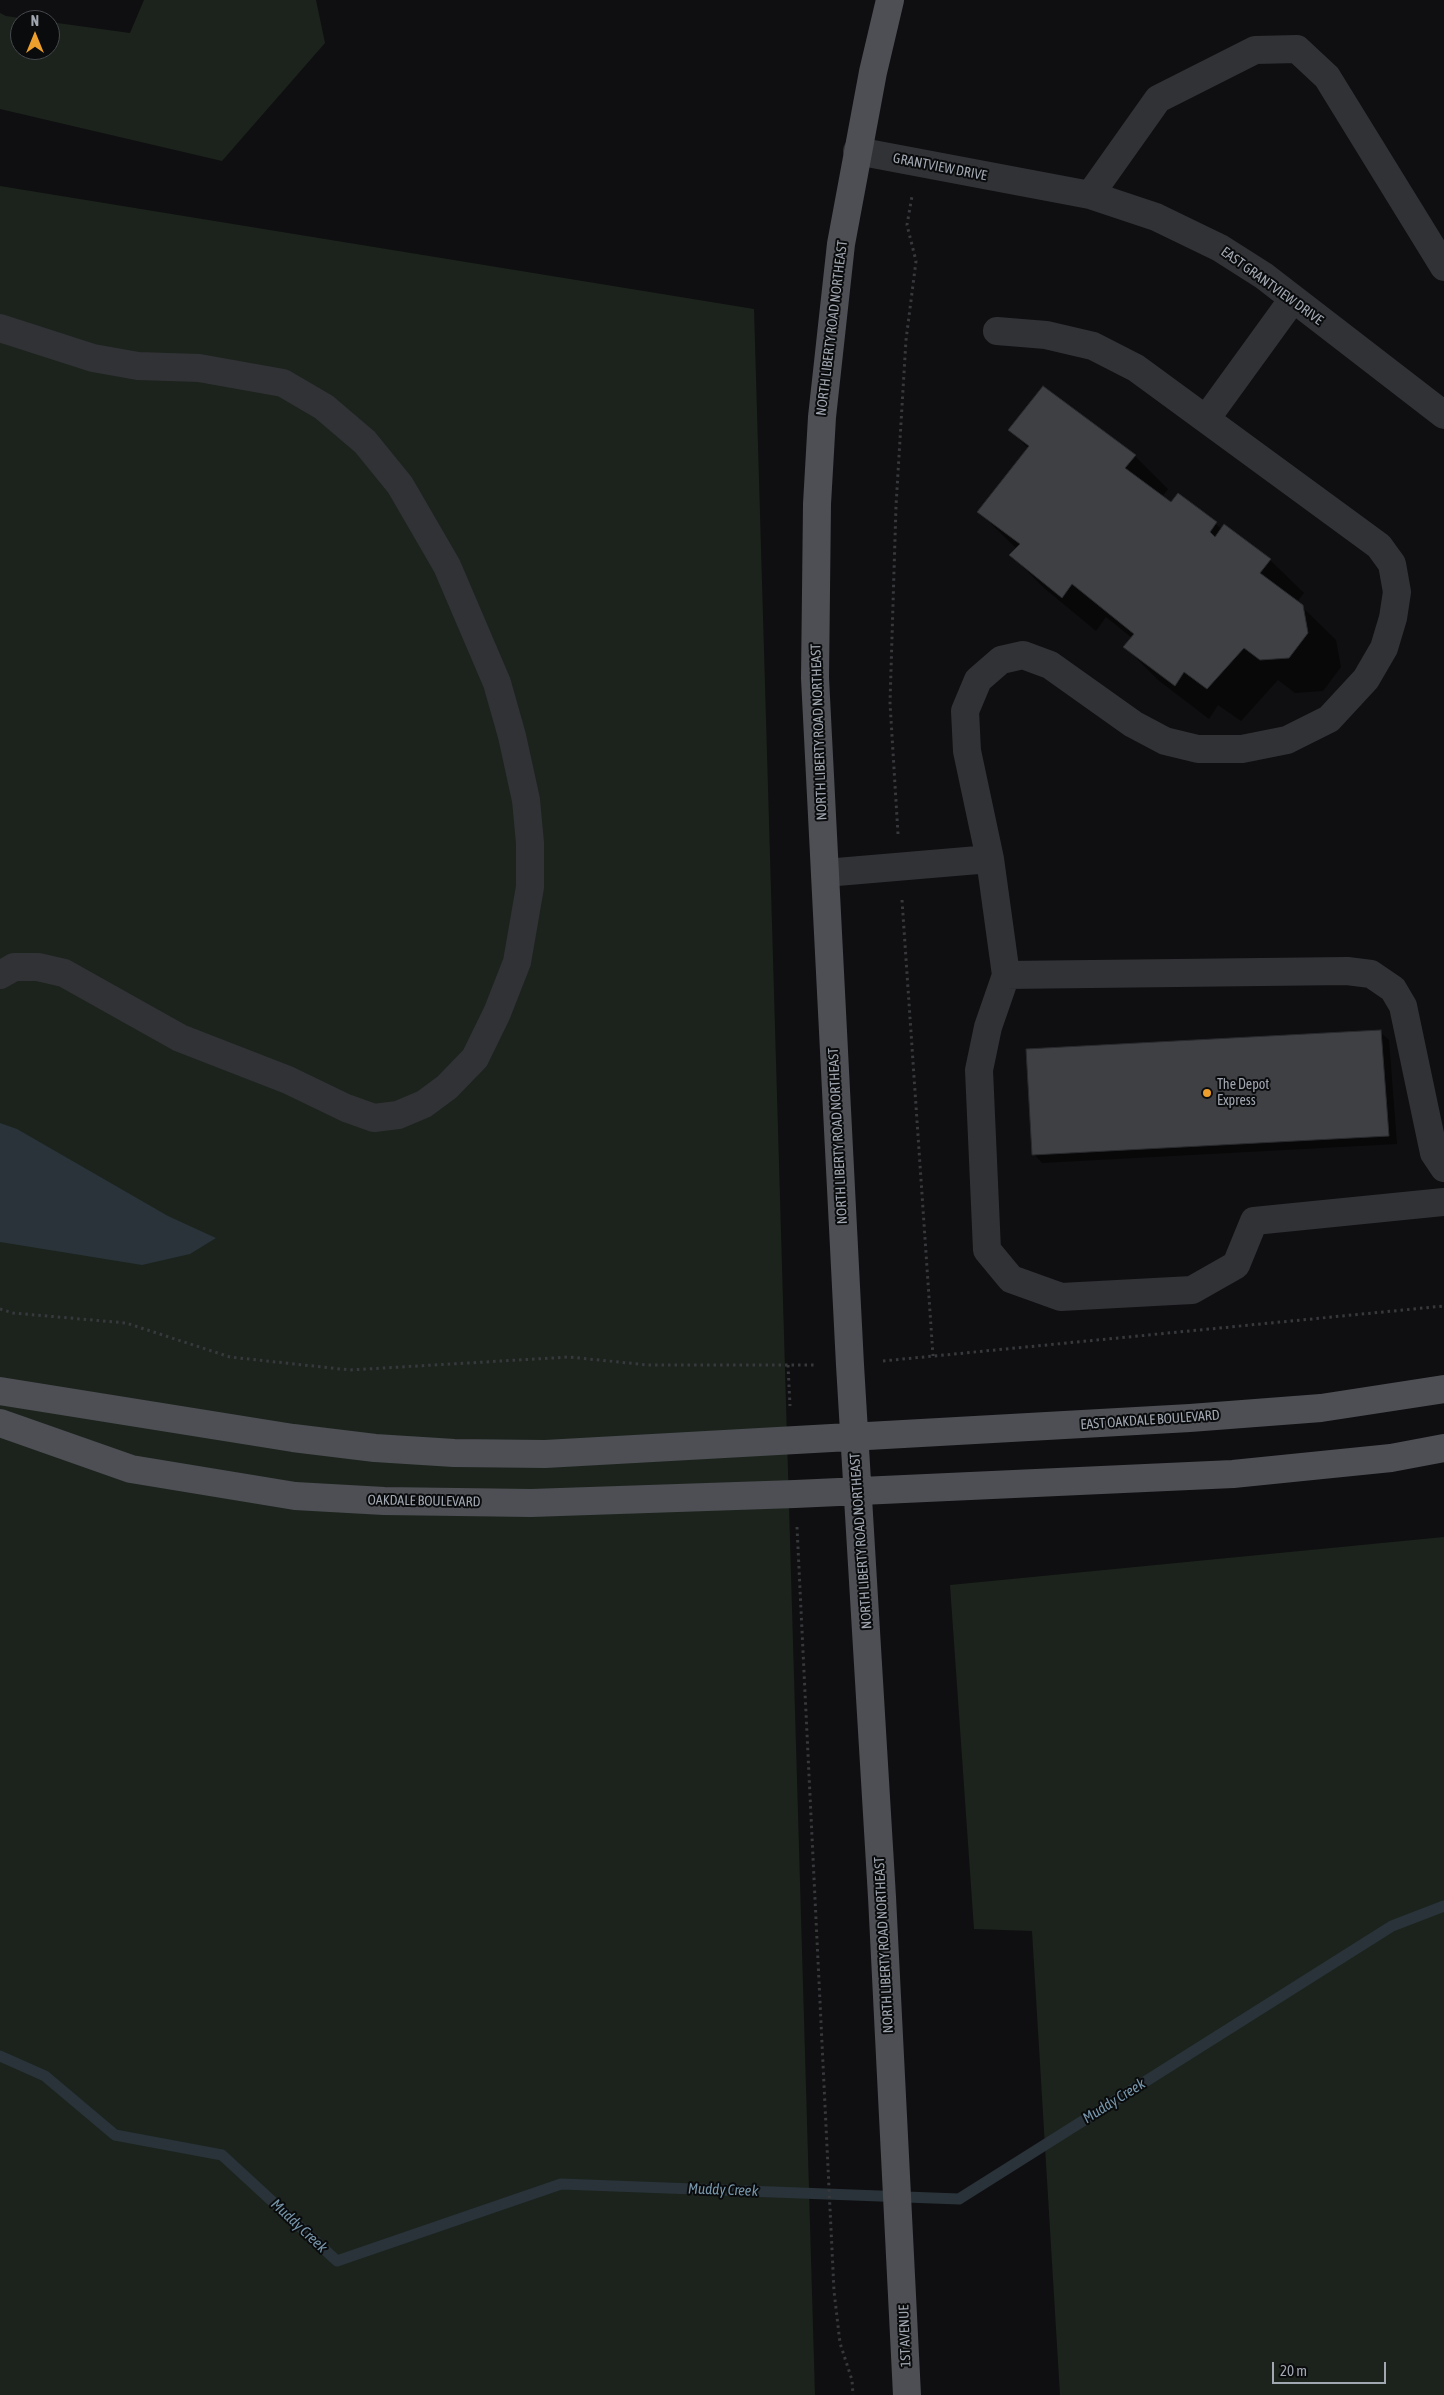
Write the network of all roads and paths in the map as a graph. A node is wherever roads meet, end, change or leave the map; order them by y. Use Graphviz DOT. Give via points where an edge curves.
graph roads {
  1 [pos="890,0"];
  2 [pos="857,151"];
  3 [pos="918,163"];
  4 [pos="1022,182"];
  5 [pos="1090,195"];
  6 [pos="1444,267"];
  7 [pos="1293,299"];
  8 [pos="0,328"];
  9 [pos="997,331"];
  10 [pos="1439,402"];
  11 [pos="1206,419"];
  12 [pos="990,859"];
  13 [pos="900,867"];
  14 [pos="825,873"];
  15 [pos="0,974"];
  16 [pos="1006,975"];
  17 [pos="1444,1168"];
  18 [pos="1444,1202"];
  19 [pos="1444,1306"];
  20 [pos="0,1309"];
  21 [pos="933,1356"];
  22 [pos="788,1364"];
  23 [pos="850,1364"];
  24 [pos="1444,1389"];
  25 [pos="0,1391"];
  26 [pos="0,1423"];
  27 [pos="854,1437"];
  28 [pos="792,1440"];
  29 [pos="1444,1448"];
  30 [pos="858,1492"];
  31 [pos="795,1494"];
  32 [pos="902,2277"];
  33 [pos="853,2395"];
  34 [pos="907,2395"];
  1 -- 2 [label="main road, NORTH LIBERTY ROAD NORTHEAST"];
  2 -- 3 [label="street, GRANTVIEW DRIVE"];
  2 -- 14 [label="main road, NORTH LIBERTY ROAD NORTHEAST" via="842,244 822,417 817,504 815,678"];
  3 -- 4 [label="street, GRANTVIEW DRIVE"];
  3 -- 13 [label="path" via="907,225 916,261 904,360 890,703"];
  4 -- 5 [label="street, EAST GRANTVIEW DRIVE"];
  5 -- 6 [label="street" via="1158,99 1255,50 1297,48 1328,77"];
  5 -- 7 [label="street, EAST GRANTVIEW DRIVE" via="1156,216 1220,248"];
  7 -- 10 [label="street, EAST GRANTVIEW DRIVE"];
  7 -- 11 [label="street"];
  8 -- 15 [label="street" via="93,358 138,366 199,368 283,383 324,407 365,442 400,485 447,566 497,683 526,800 530,887 517,962 475,1058 447,1087 424,1104 398,1115 374,1118 180,1038 64,973 38,967 14,967"];
  9 -- 11 [label="street" via="1046,335 1093,346 1136,368"];
  11 -- 12 [label="street" via="1379,546 1392,564 1397,592 1384,648 1366,679 1329,719 1287,740 1242,749 1198,749 1164,741 1133,724 1050,665 1023,655 1001,660 978,680 965,711 967,751"];
  12 -- 13 [label="street"];
  12 -- 16 [label="street"];
  13 -- 14 [label="street"];
  13 -- 21 [label="path"];
  14 -- 23 [label="main road, NORTH LIBERTY ROAD NORTHEAST"];
  16 -- 17 [label="street" via="1347,971 1371,974 1393,989 1402,1006 1434,1154"];
  16 -- 18 [label="street" via="988,1027 979,1070 987,1250 1011,1279 1061,1297 1192,1290 1236,1265 1254,1221"];
  19 -- 21 [label="path"];
  20 -- 22 [label="path" via="13,1313 126,1323 230,1357 350,1370 569,1357 648,1364"];
  21 -- 23 [label="path"];
  22 -- 23 [label="path"];
  22 -- 28 [label="path"];
  23 -- 27 [label="main road, NORTH LIBERTY ROAD NORTHEAST"];
  24 -- 27 [label="main road, EAST OAKDALE BOULEVARD" via="1321,1408"];
  25 -- 28 [label="main road" via="293,1438 454,1453 546,1454"];
  26 -- 31 [label="main road, OAKDALE BOULEVARD" via="131,1468 295,1496 384,1502 531,1503"];
  27 -- 28 [label="main road"];
  27 -- 30 [label="main road, NORTH LIBERTY ROAD NORTHEAST"];
  29 -- 30 [label="main road" via="1391,1458 1233,1474"];
  30 -- 31 [label="main road, OAKDALE BOULEVARD"];
  30 -- 32 [label="main road, NORTH LIBERTY ROAD NORTHEAST"];
  31 -- 33 [label="path" via="834,2291 840,2343 852,2380"];
  32 -- 34 [label="main road, 1ST AVENUE"];
}
